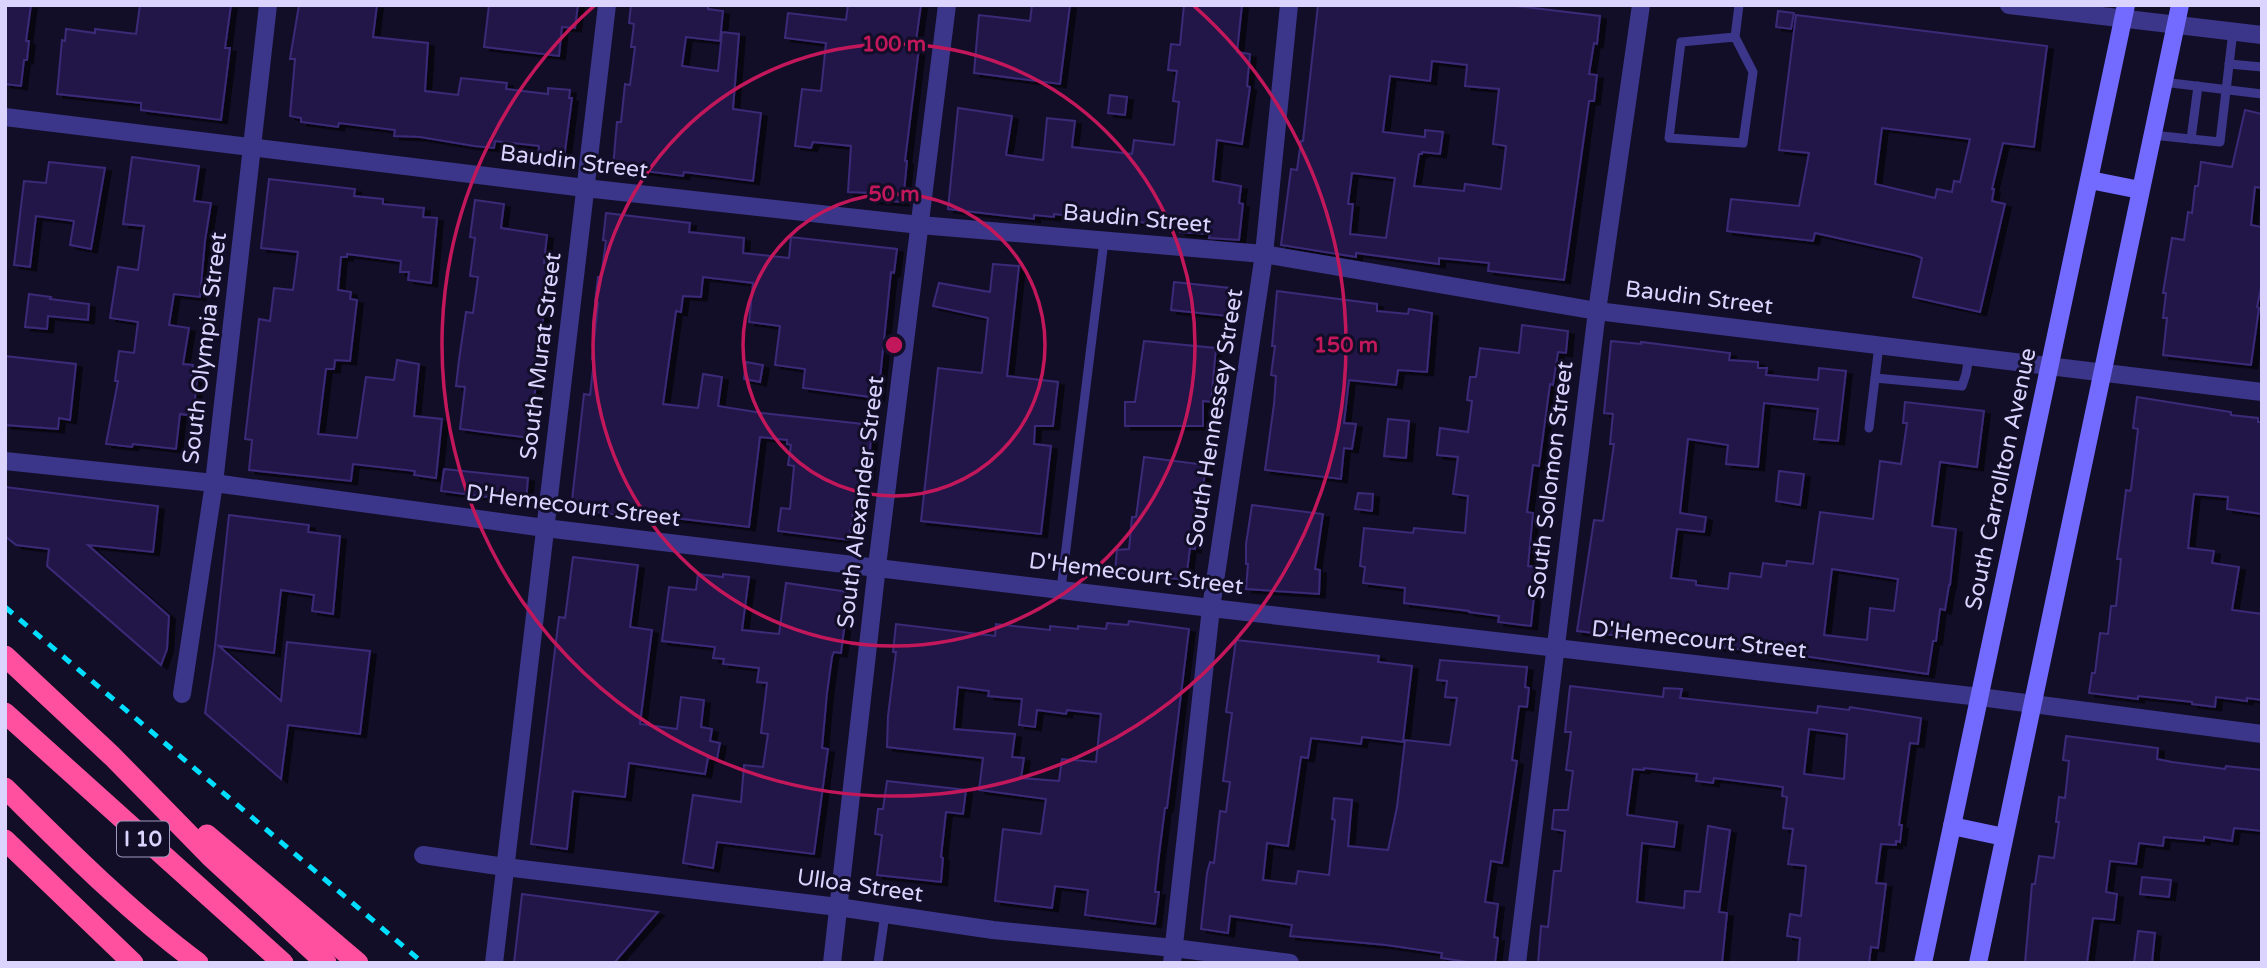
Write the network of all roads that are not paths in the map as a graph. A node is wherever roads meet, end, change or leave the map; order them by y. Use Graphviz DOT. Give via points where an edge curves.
graph roads {
  1 [pos="268,5"];
  2 [pos="607,5"];
  3 [pos="947,5"];
  4 [pos="1289,5"];
  5 [pos="1642,5"];
  6 [pos="1739,5"];
  7 [pos="2009,5"];
  8 [pos="2180,5"];
  9 [pos="2125,12"];
  10 [pos="2176,24"];
  11 [pos="2233,31"];
  12 [pos="2262,35"];
  13 [pos="1735,37"];
  14 [pos="2229,64"];
  15 [pos="2262,67"];
  16 [pos="2163,82"];
  17 [pos="2199,86"];
  18 [pos="2226,90"];
  19 [pos="2262,94"];
  20 [pos="5,117"];
  21 [pos="2152,135"];
  22 [pos="2191,139"];
  23 [pos="253,148"];
  24 [pos="2090,180"];
  25 [pos="585,188"];
  26 [pos="2140,190"];
  27 [pos="920,225"];
  28 [pos="1104,241"];
  29 [pos="1264,254"];
  30 [pos="1597,311"];
  31 [pos="1879,345"];
  32 [pos="1969,356"];
  33 [pos="2050,366"];
  34 [pos="2102,374"];
  35 [pos="1875,378"];
  36 [pos="2262,392"];
  37 [pos="1869,428"];
  38 [pos="5,461"];
  39 [pos="214,483"];
  40 [pos="545,528"];
  41 [pos="877,566"];
  42 [pos="1061,589"];
  43 [pos="1211,608"];
  44 [pos="1555,648"];
  45 [pos="5,656"];
  46 [pos="182,695"];
  47 [pos="1980,697"];
  48 [pos="2031,704"];
  49 [pos="5,713"];
  50 [pos="2262,734"];
  51 [pos="112,756"];
  52 [pos="5,788"];
  53 [pos="1952,826"];
  54 [pos="2004,837"];
  55 [pos="5,839"];
  56 [pos="423,855"];
  57 [pos="505,867"];
  58 [pos="838,907"];
  59 [pos="885,914"];
  60 [pos="1173,955"];
  61 [pos="133,963"];
  62 [pos="198,963"];
  63 [pos="283,963"];
  64 [pos="326,963"];
  65 [pos="358,963"];
  66 [pos="494,963"];
  67 [pos="832,963"];
  68 [pos="878,963"];
  69 [pos="1290,963"];
  70 [pos="1517,963"];
  71 [pos="1923,963"];
  72 [pos="1978,963"];
  1 -- 23 [label="street, South Olympia Street"];
  2 -- 25 [label="street, South Murat Street"];
  3 -- 27 [label="street, South Alexander Street"];
  4 -- 29 [label="street, South Hennessey Street"];
  5 -- 30 [label="street, South Solomon Street"];
  6 -- 13 [label="lane"];
  7 -- 9 [label="street"];
  8 -- 10 [label="main road"];
  9 -- 10 [label="street"];
  9 -- 24 [label="main road, South Carrollton Avenue"];
  10 -- 11 [label="street"];
  10 -- 16 [label="main road"];
  11 -- 12 [label="street"];
  11 -- 14 [label="lane"];
  13 -- 13 [label="lane" via="1752,72 1743,143 1669,138 1681,42"];
  14 -- 15 [label="lane"];
  14 -- 18 [label="lane"];
  16 -- 17 [label="lane"];
  16 -- 21 [label="main road"];
  17 -- 18 [label="lane"];
  17 -- 22 [label="lane"];
  18 -- 19 [label="lane"];
  18 -- 22 [label="lane" via="2220,142"];
  20 -- 23 [label="street, Baudin Street"];
  21 -- 22 [label="lane"];
  21 -- 26 [label="main road"];
  23 -- 25 [label="street, Baudin Street"];
  23 -- 39 [label="street, South Olympia Street"];
  24 -- 26 [label="main road"];
  24 -- 33 [label="main road, South Carrollton Avenue"];
  25 -- 27 [label="street, Baudin Street"];
  25 -- 40 [label="street, South Murat Street"];
  26 -- 34 [label="main road"];
  27 -- 28 [label="street, Baudin Street"];
  27 -- 41 [label="street, South Alexander Street"];
  28 -- 29 [label="street, Baudin Street"];
  28 -- 42 [label="lane"];
  29 -- 30 [label="street, Baudin Street"];
  29 -- 43 [label="street, South Hennessey Street"];
  30 -- 31 [label="street, Baudin Street"];
  30 -- 44 [label="street, South Solomon Street"];
  31 -- 32 [label="street, Baudin Street"];
  31 -- 35 [label="lane"];
  32 -- 33 [label="street, Baudin Street"];
  32 -- 35 [label="lane" via="1962,386"];
  33 -- 34 [label="street, Baudin Street"];
  33 -- 47 [label="main road, South Carrollton Avenue"];
  34 -- 36 [label="street, Baudin Street"];
  34 -- 48 [label="main road"];
  35 -- 37 [label="lane"];
  38 -- 39 [label="street, D'Hemecourt Street"];
  39 -- 40 [label="street, D'Hemecourt Street"];
  39 -- 46 [label="street, South Olympia Street"];
  40 -- 41 [label="street, D'Hemecourt Street"];
  40 -- 57 [label="street, South Murat Street"];
  41 -- 42 [label="street, D'Hemecourt Street"];
  41 -- 58 [label="street, South Alexander Street"];
  42 -- 43 [label="street, D'Hemecourt Street"];
  43 -- 44 [label="street, D'Hemecourt Street"];
  43 -- 60 [label="street, South Hennessey Street"];
  44 -- 47 [label="street, D'Hemecourt Street"];
  44 -- 70 [label="street, South Solomon Street"];
  45 -- 51 [label="highway"];
  47 -- 48 [label="street, D'Hemecourt Street"];
  47 -- 53 [label="main road, South Carrollton Avenue"];
  48 -- 50 [label="street, D'Hemecourt Street"];
  48 -- 54 [label="main road"];
  49 -- 63 [label="highway, I 10"];
  51 -- 64 [label="highway" via="210,856"];
  51 -- 65 [label="highway"];
  52 -- 62 [label="highway, I 10" via="62,845"];
  53 -- 54 [label="main road"];
  53 -- 71 [label="main road, South Carrollton Avenue"];
  54 -- 72 [label="main road"];
  55 -- 61 [label="highway"];
  56 -- 57 [label="street, Ulloa Street"];
  57 -- 58 [label="street, Ulloa Street"];
  57 -- 66 [label="street, South Murat Street"];
  58 -- 59 [label="street, Ulloa Street"];
  58 -- 67 [label="street, South Alexander Street"];
  59 -- 60 [label="street, Ulloa Street"];
  59 -- 68 [label="lane"];
  60 -- 69 [label="street, Ulloa Street"];
}
